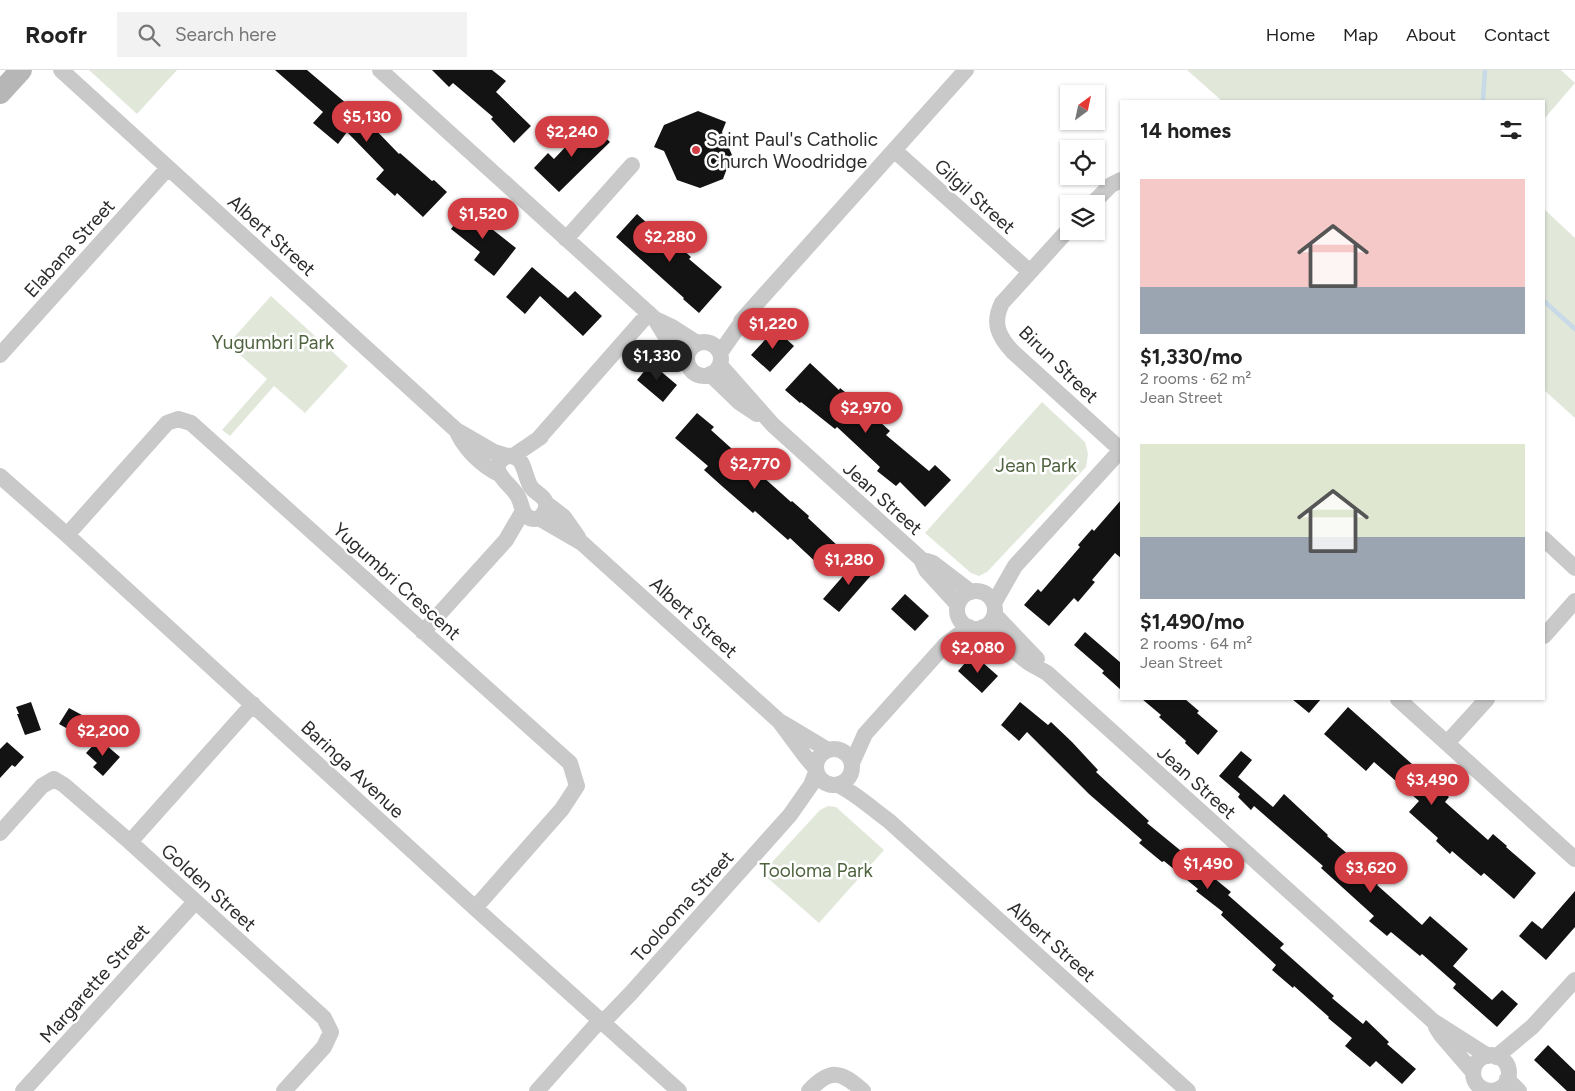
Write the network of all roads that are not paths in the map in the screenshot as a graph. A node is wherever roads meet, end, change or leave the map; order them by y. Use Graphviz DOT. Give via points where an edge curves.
graph roads {
  1 [pos="21,70"];
  2 [pos="60,70"];
  3 [pos="380,70"];
  4 [pos="966,70"];
  5 [pos="0,93"];
  6 [pos="894,150"];
  7 [pos="632,165"];
  8 [pos="168,168"];
  9 [pos="1120,180"];
  10 [pos="1101,195"];
  11 [pos="1060,238"];
  12 [pos="566,239"];
  13 [pos="1029,271"];
  14 [pos="652,316"];
  15 [pos="0,355"];
  16 [pos="707,356"];
  17 [pos="456,430"];
  18 [pos="1120,449"];
  19 [pos="1120,451"];
  20 [pos="514,459"];
  21 [pos="499,474"];
  22 [pos="0,476"];
  23 [pos="535,513"];
  24 [pos="67,535"];
  25 [pos="1545,540"];
  26 [pos="920,559"];
  27 [pos="1575,568"];
  28 [pos="986,600"];
  29 [pos="1575,601"];
  30 [pos="967,619"];
  31 [pos="423,632"];
  32 [pos="1545,635"];
  33 [pos="1046,673"];
  34 [pos="1399,700"];
  35 [pos="1485,700"];
  36 [pos="253,704"];
  37 [pos="779,721"];
  38 [pos="865,734"];
  39 [pos="1447,743"];
  40 [pos="832,749"];
  41 [pos="852,767"];
  42 [pos="816,770"];
  43 [pos="833,784"];
  44 [pos="790,815"];
  45 [pos="889,821"];
  46 [pos="0,832"];
  47 [pos="130,842"];
  48 [pos="1575,859"];
  49 [pos="195,902"];
  50 [pos="475,908"];
  51 [pos="1575,980"];
  52 [pos="601,1021"];
  53 [pos="1432,1021"];
  54 [pos="1502,1076"];
  55 [pos="1475,1083"];
  56 [pos="23,1091"];
  57 [pos="284,1091"];
  58 [pos="537,1091"];
  59 [pos="680,1091"];
  60 [pos="809,1091"];
  61 [pos="863,1091"];
  62 [pos="1188,1091"];
  1 -- 5 [label="main road"];
  2 -- 8 [label="street, Albert Street"];
  3 -- 12 [label="street, Jean Street"];
  4 -- 6 [label="street"];
  6 -- 13 [label="street, Gilgil Street"];
  6 -- 16 [label="street"];
  7 -- 12 [label="street"];
  8 -- 15 [label="street, Elabana Street"];
  8 -- 17 [label="street, Albert Street"];
  9 -- 10 [label="street"];
  11 -- 13 [label="street"];
  12 -- 14 [label="street, Jean Street"];
  13 -- 18 [label="street, Birun Street" via="997,313 996,323 1003,342"];
  14 -- 16 [label="street, Jean Street" via="672,327"];
  14 -- 20 [label="street" via="540,438"];
  16 -- 26 [label="street, Jean Street" via="774,426"];
  17 -- 20 [label="street, Albert Street" via="494,452"];
  17 -- 21 [label="street, Albert Street" via="465,446 488,469"];
  19 -- 28 [label="street"];
  20 -- 21 [label="street" via="501,460"];
  20 -- 23 [label="street, Albert Street" via="532,489 544,500"];
  21 -- 23 [label="street, Albert Street"];
  22 -- 24 [label="street, Baringa Avenue"];
  23 -- 31 [label="street" via="512,538 506,540"];
  23 -- 37 [label="street, Albert Street" via="582,543"];
  24 -- 31 [label="street, Yugumbri Crescent" via="166,423 178,419 191,423"];
  24 -- 36 [label="street, Baringa Avenue"];
  25 -- 27 [label="street"];
  26 -- 28 [label="street, Jean Street" via="933,563"];
  26 -- 30 [label="street, Jean Street"];
  28 -- 30 [label="street" via="963,597"];
  28 -- 30 [label="street" via="992,620"];
  28 -- 33 [label="street, Jean Street"];
  29 -- 32 [label="street"];
  30 -- 33 [label="street, Jean Street"];
  30 -- 38 [label="street"];
  31 -- 50 [label="street, Yugumbri Crescent" via="570,763 577,786 562,809"];
  33 -- 53 [label="street, Jean Street"];
  34 -- 39 [label="street"];
  35 -- 39 [label="street"];
  36 -- 47 [label="street"];
  36 -- 50 [label="street, Baringa Avenue"];
  37 -- 40 [label="street, Albert Street"];
  37 -- 42 [label="street, Albert Street"];
  38 -- 40 [label="street"];
  38 -- 41 [label="street"];
  39 -- 48 [label="street"];
  40 -- 41 [label="street, Albert Street" via="847,754"];
  40 -- 42 [label="street" via="818,756"];
  41 -- 43 [label="street" via="849,778"];
  41 -- 45 [label="street, Albert Street" via="856,781"];
  42 -- 43 [label="street, Albert Street" via="822,781"];
  42 -- 44 [label="street, Toolooma Street" via="811,785"];
  43 -- 44 [label="street, Toolooma Street" via="817,791"];
  43 -- 45 [label="street, Albert Street" via="852,792"];
  44 -- 52 [label="street, Toolooma Street" via="632,992"];
  45 -- 62 [label="street, Albert Street"];
  46 -- 47 [label="street, Golden Street" via="42,786 54,779"];
  47 -- 49 [label="street, Golden Street"];
  49 -- 56 [label="street, Margarette Street"];
  49 -- 57 [label="street, Golden Street" via="324,1018 331,1032 324,1047"];
  50 -- 52 [label="street, Baringa Avenue"];
  51 -- 54 [label="street" via="1532,1027"];
  52 -- 58 [label="street, Toolooma Street"];
  52 -- 59 [label="street, Baringa Avenue"];
  53 -- 54 [label="street, Jean Street"];
  53 -- 55 [label="street, Jean Street"];
  54 -- 55 [label="street" via="1489,1091"];
  54 -- 55 [label="street" via="1477,1061"];
  60 -- 61 [label="street" via="826,1076 835,1074 851,1080"];
}
